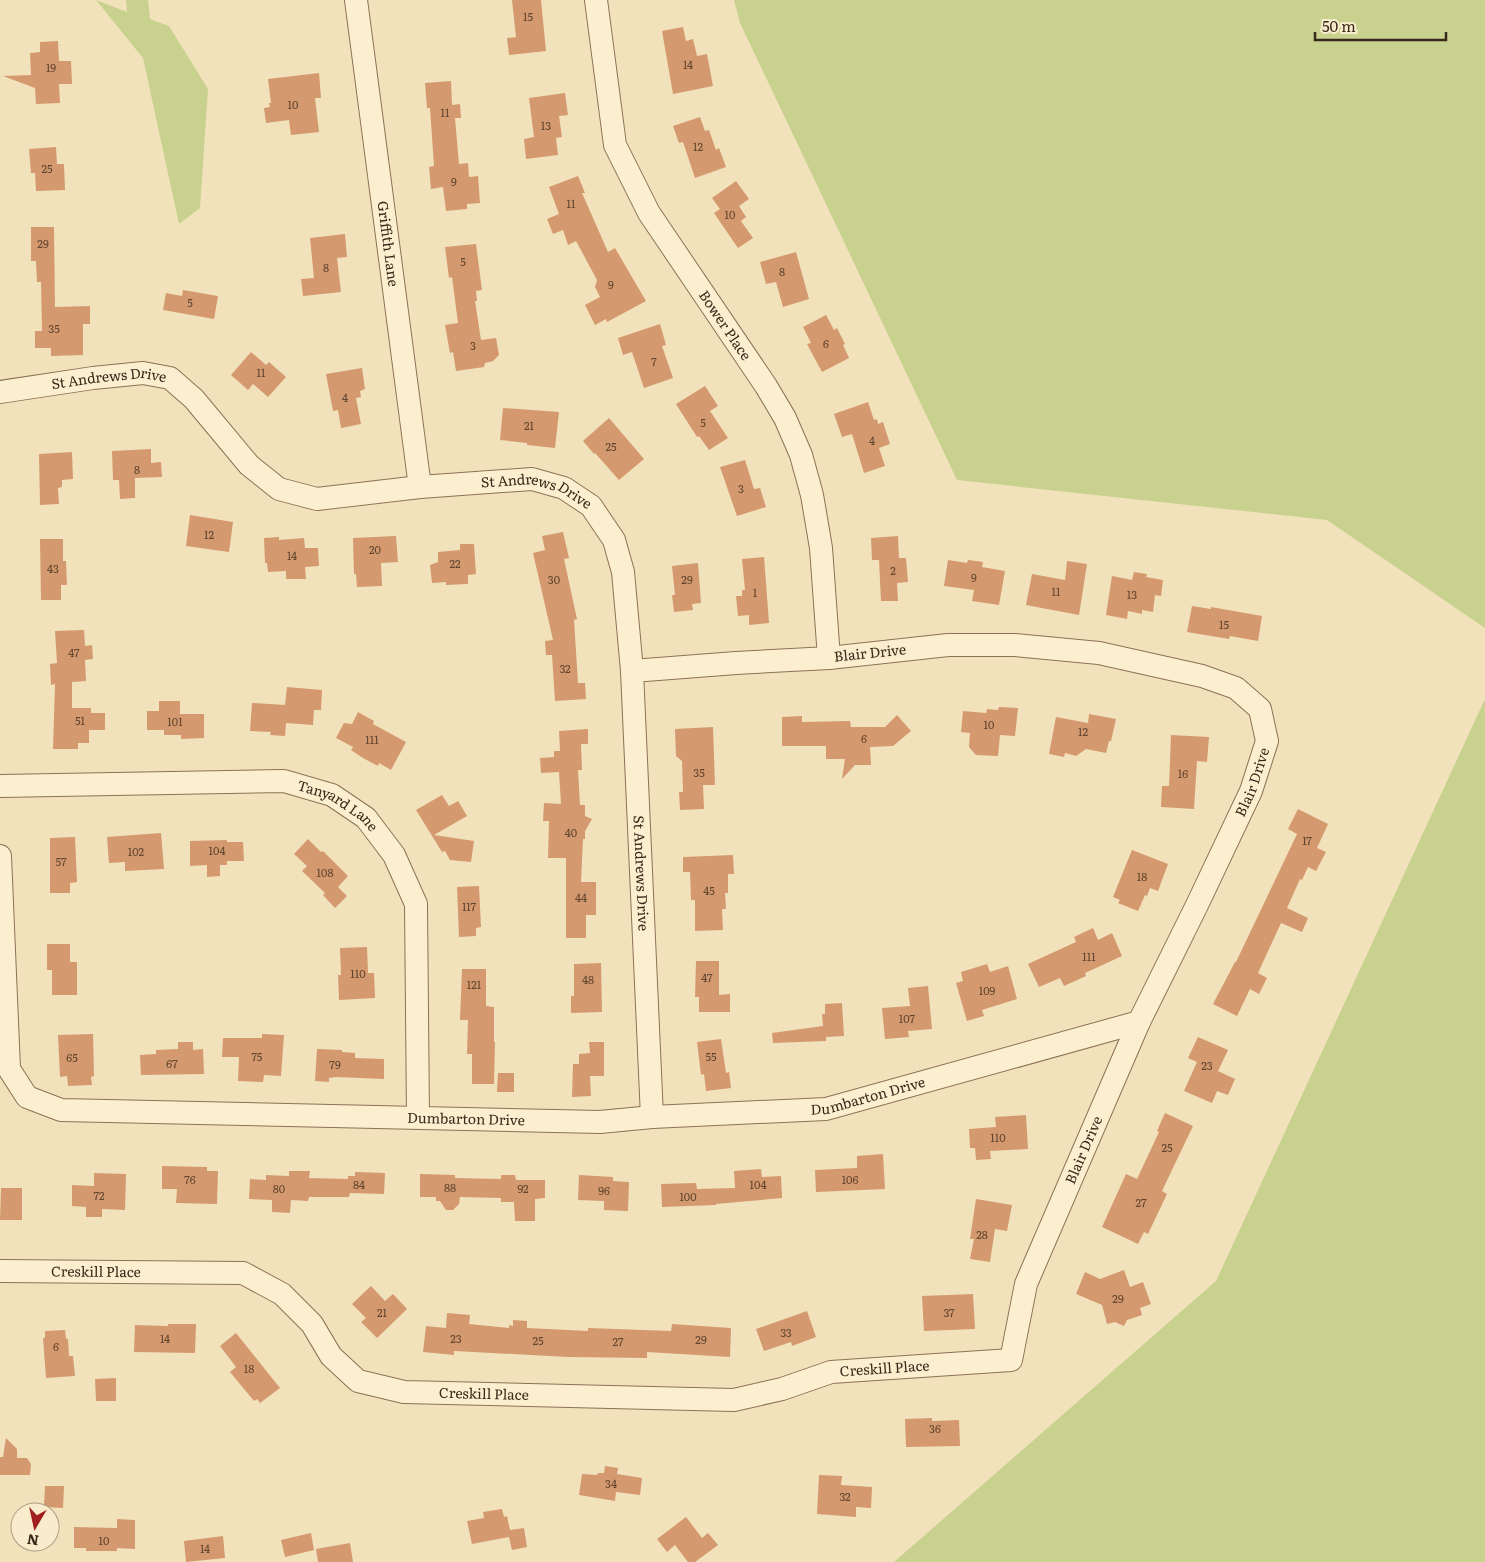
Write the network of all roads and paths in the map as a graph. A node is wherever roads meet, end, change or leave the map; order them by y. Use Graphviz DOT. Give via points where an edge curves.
graph roads {
  1 [pos="356,0"];
  2 [pos="596,0"];
  3 [pos="0,392"];
  4 [pos="420,487"];
  5 [pos="830,658"];
  6 [pos="632,671"];
  7 [pos="0,786"];
  8 [pos="0,856"];
  9 [pos="1139,1022"];
  10 [pos="418,1117"];
  11 [pos="652,1118"];
  12 [pos="0,1271"];
  13 [pos="1011,1360"];
  1 -- 4 [label="street, Griffith Lane"];
  2 -- 5 [label="street, Bower Place" via="615,145 649,213 766,386 801,455 821,548"];
  3 -- 4 [label="street, St Andrews Drive" via="143,372 170,378 194,399 249,464 279,489 317,499"];
  4 -- 6 [label="street, St Andrews Drive" via="532,479 564,488 591,506 614,540 623,572"];
  5 -- 6 [label="street, Blair Drive"];
  5 -- 9 [label="street, Blair Drive" via="948,645 1015,645 1099,653 1202,676 1236,688 1260,709 1268,742 1251,791"];
  6 -- 11 [label="street, St Andrews Drive"];
  7 -- 10 [label="street, Tanyard Lane" via="284,781 332,795 366,818 394,855 416,904"];
  8 -- 10 [label="street, Dumbarton Drive" via="9,1069 27,1097 61,1110"];
  9 -- 11 [label="street, Dumbarton Drive" via="826,1109"];
  9 -- 13 [label="street, Blair Drive" via="1026,1284"];
  10 -- 11 [label="street, Dumbarton Drive" via="600,1122"];
  12 -- 13 [label="street, Creskill Place" via="243,1274 282,1294 312,1324 331,1356 358,1381 404,1392 734,1400 782,1389 831,1372"];
}
